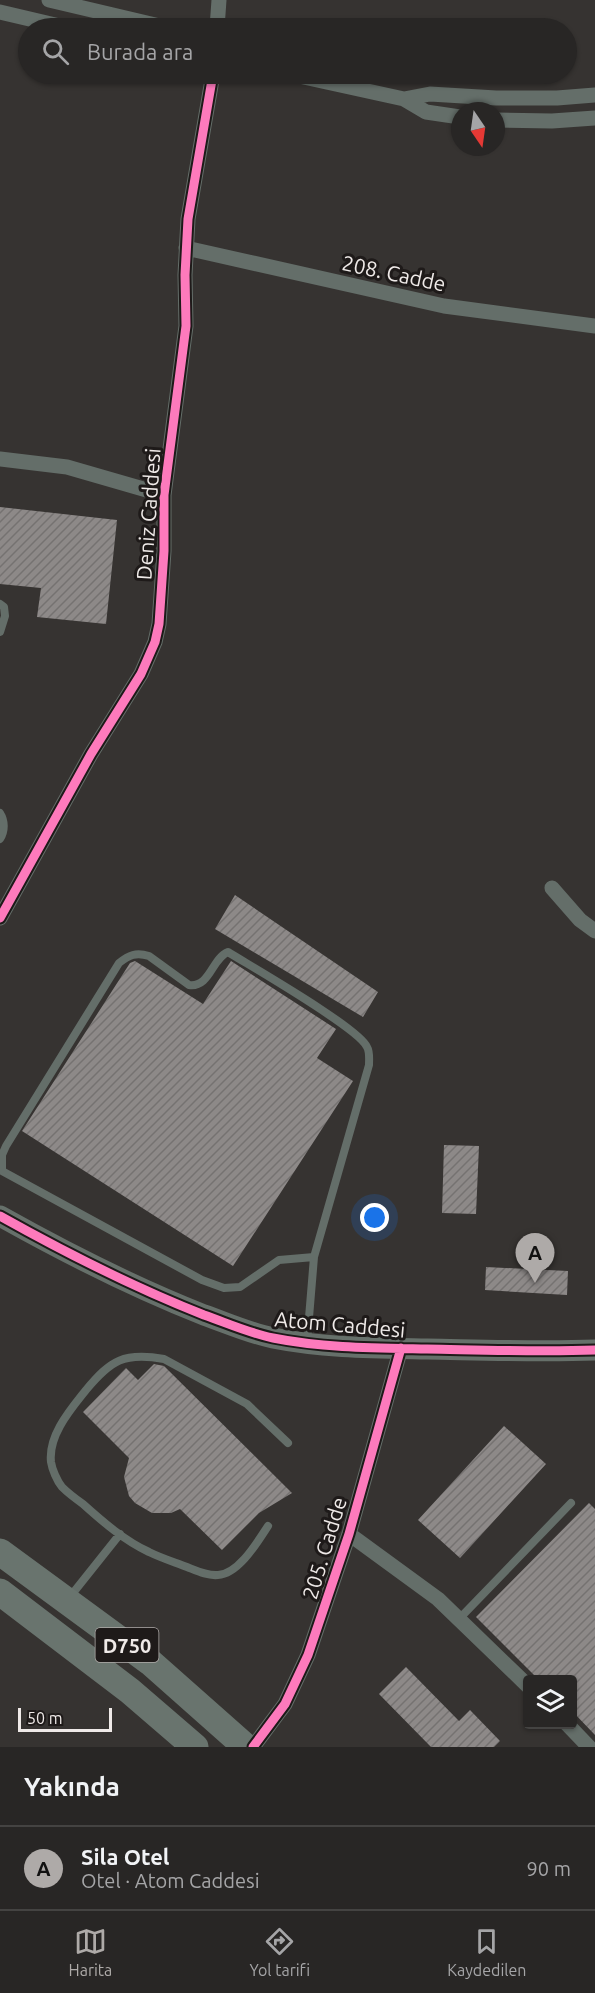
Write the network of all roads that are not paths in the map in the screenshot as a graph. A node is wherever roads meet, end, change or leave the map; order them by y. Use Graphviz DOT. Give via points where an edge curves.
graph roads {
  1 [pos="49,0"];
  2 [pos="219,0"];
  3 [pos="0,12"];
  4 [pos="26,18"];
  5 [pos="126,18"];
  6 [pos="218,18"];
  7 [pos="211,84"];
  8 [pos="336,84"];
  9 [pos="595,95"];
  10 [pos="404,99"];
  11 [pos="451,116"];
  12 [pos="595,118"];
  13 [pos="505,120"];
  14 [pos="186,248"];
  15 [pos="595,326"];
  16 [pos="0,459"];
  17 [pos="164,495"];
  18 [pos="0,604"];
  19 [pos="0,632"];
  20 [pos="0,813"];
  21 [pos="0,839"];
  22 [pos="552,888"];
  23 [pos="0,918"];
  24 [pos="595,931"];
  25 [pos="0,1216"];
  26 [pos="314,1257"];
  27 [pos="307,1343"];
  28 [pos="401,1348"];
  29 [pos="595,1350"];
  30 [pos="288,1443"];
  31 [pos="571,1503"];
  32 [pos="268,1526"];
  33 [pos="120,1534"];
  34 [pos="349,1534"];
  35 [pos="0,1552"];
  36 [pos="0,1592"];
  37 [pos="67,1601"];
  38 [pos="459,1619"];
  39 [pos="523,1681"];
  40 [pos="571,1729"];
  41 [pos="195,1747"];
  42 [pos="246,1747"];
  43 [pos="254,1747"];
  44 [pos="589,1747"];
  1 -- 5 [label="street"];
  2 -- 6 [label="street"];
  3 -- 4 [label="street"];
  7 -- 14 [label="street, Deniz Caddesi"];
  8 -- 10 [label="street"];
  9 -- 10 [label="street" via="506,98 430,93"];
  10 -- 11 [label="street" via="426,112"];
  12 -- 13 [label="street"];
  14 -- 15 [label="street, 208. Cadde" via="444,306"];
  14 -- 17 [label="street, Deniz Caddesi" via="186,326"];
  16 -- 17 [label="street" via="67,467"];
  17 -- 23 [label="street, Deniz Caddesi" via="164,551 155,642 141,674 91,754"];
  18 -- 19 [label="lane" via="5,616"];
  20 -- 21 [label="lane" via="4,823"];
  22 -- 24 [label="street"];
  25 -- 27 [label="street, Atom Caddesi" via="130,1284 186,1308 246,1331"];
  26 -- 26 [label="lane" via="369,1065 368,1048 330,1016 228,952 195,986 149,956 129,955 119,963 6,1146 2,1171 202,1280 224,1288 240,1287 279,1260"];
  26 -- 27 [label="lane"];
  27 -- 28 [label="street, Atom Caddesi"];
  28 -- 29 [label="street, Atom Caddesi"];
  28 -- 34 [label="street, 205. Cadde"];
  30 -- 33 [label="lane" via="247,1404 164,1359 121,1358 88,1388 60,1425 51,1462 62,1486"];
  31 -- 38 [label="lane"];
  32 -- 33 [label="lane" via="250,1552 219,1575 161,1557"];
  33 -- 37 [label="lane"];
  34 -- 38 [label="street" via="424,1587"];
  34 -- 43 [label="street, 205. Cadde" via="308,1655 285,1704"];
  35 -- 37 [label="highway, D750"];
  36 -- 41 [label="highway, D750" via="130,1691"];
  37 -- 42 [label="highway, D750" via="150,1662"];
  38 -- 39 [label="street"];
  40 -- 44 [label="street"];
}
